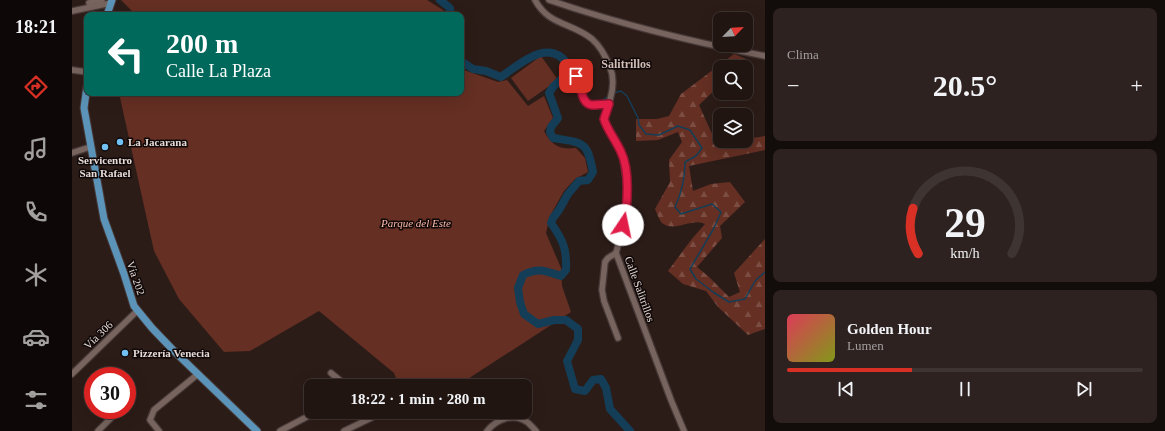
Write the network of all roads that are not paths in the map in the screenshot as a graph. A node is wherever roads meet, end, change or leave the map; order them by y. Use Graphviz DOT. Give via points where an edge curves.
graph roads {
  1 [pos="102,0"];
  2 [pos="535,0"];
  3 [pos="549,0"];
  4 [pos="111,1"];
  5 [pos="89,3"];
  6 [pos="72,11"];
  7 [pos="108,12"];
  8 [pos="765,56"];
  9 [pos="72,70"];
  10 [pos="84,72"];
  11 [pos="576,76"];
  12 [pos="86,96"];
  13 [pos="610,102"];
  14 [pos="90,147"];
  15 [pos="72,153"];
  16 [pos="616,253"];
  17 [pos="137,311"];
  18 [pos="618,338"];
  19 [pos="331,373"];
  20 [pos="72,374"];
  21 [pos="198,374"];
  22 [pos="338,379"];
  23 [pos="304,418"];
  24 [pos="110,419"];
  25 [pos="369,419"];
  26 [pos="98,431"];
  27 [pos="159,431"];
  28 [pos="257,431"];
  29 [pos="280,431"];
  30 [pos="344,431"];
  31 [pos="487,431"];
  32 [pos="536,431"];
  33 [pos="684,431"];
  1 -- 5 [label="street"];
  2 -- 13 [label="street, Calle Salitrillos" via="546,15 575,29 599,47 611,68 613,79"];
  3 -- 8 [label="street" via="716,47"];
  4 -- 5 [label="street"];
  4 -- 7 [label="main road"];
  5 -- 6 [label="street"];
  9 -- 10 [label="street"];
  11 -- 13 [label="street" via="587,103 591,105"];
  12 -- 14 [label="main road, Vía 202" via="84,108"];
  13 -- 16 [label="street, Calle Salitrillos" via="604,119 622,153 628,195 627,212"];
  14 -- 15 [label="street"];
  14 -- 17 [label="main road, Vía 202" via="104,219"];
  16 -- 18 [label="street" via="605,262 602,290"];
  16 -- 33 [label="street, Calle Salitrillos"];
  17 -- 20 [label="street, Vía 306"];
  17 -- 21 [label="main road, Vía 202"];
  19 -- 22 [label="street"];
  21 -- 27 [label="street" via="154,410 150,420"];
  21 -- 28 [label="main road, Vía 202"];
  23 -- 29 [label="street"];
  24 -- 26 [label="street"];
  25 -- 30 [label="street"];
  31 -- 32 [label="street" via="494,423 511,418 527,422"];
}
